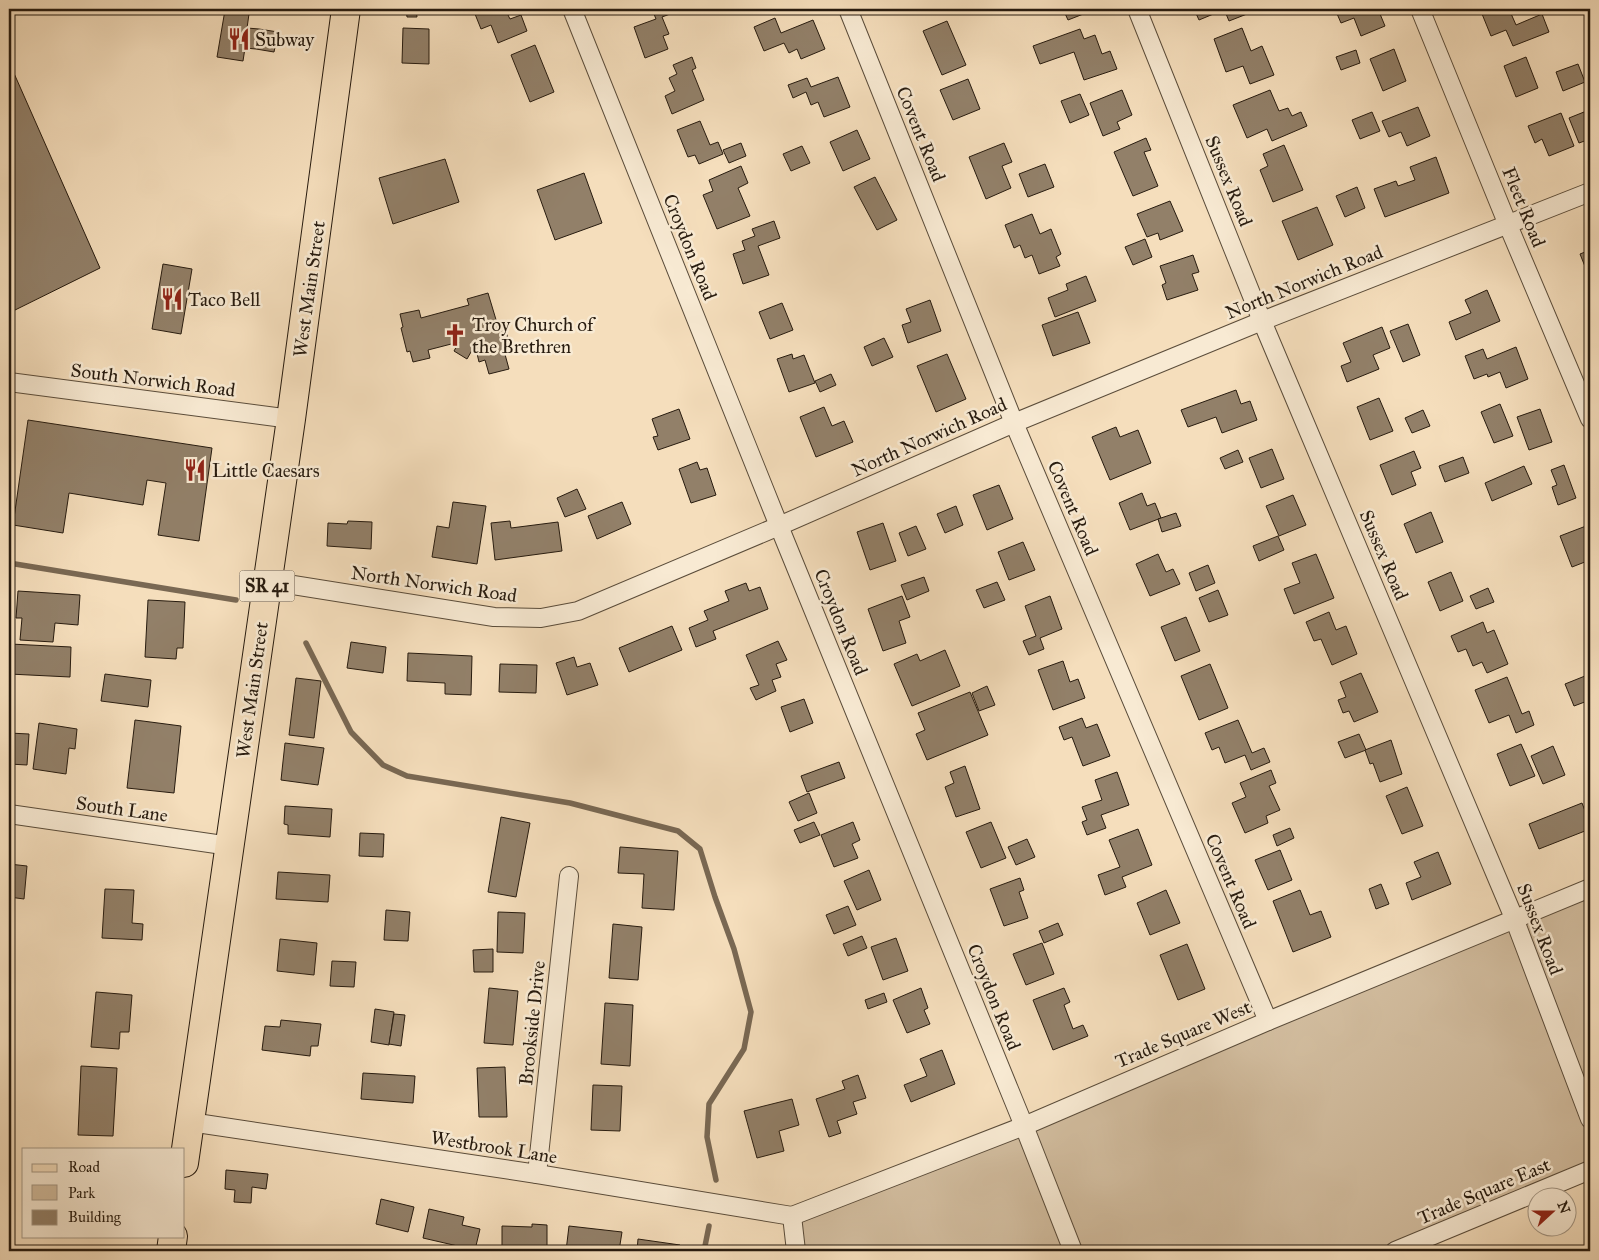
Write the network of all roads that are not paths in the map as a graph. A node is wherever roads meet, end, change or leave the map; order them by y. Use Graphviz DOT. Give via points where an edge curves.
graph roads {
  1 [pos="346,9"];
  2 [pos="572,9"];
  3 [pos="848,9"];
  4 [pos="1137,9"];
  5 [pos="1420,9"];
  6 [pos="1590,192"];
  7 [pos="1508,225"];
  8 [pos="1262,321"];
  9 [pos="9,382"];
  10 [pos="291,419"];
  11 [pos="1590,419"];
  12 [pos="1014,423"];
  13 [pos="779,526"];
  14 [pos="268,581"];
  15 [pos="9,814"];
  16 [pos="230,846"];
  17 [pos="570,876"];
  18 [pos="1590,888"];
  19 [pos="1514,918"];
  20 [pos="1268,1021"];
  21 [pos="1590,1119"];
  22 [pos="190,1122"];
  23 [pos="1024,1126"];
  24 [pos="185,1156"];
  25 [pos="1590,1170"];
  26 [pos="537,1174"];
  27 [pos="792,1216"];
  28 [pos="173,1238"];
  29 [pos="171,1251"];
  30 [pos="796,1251"];
  31 [pos="1073,1251"];
  32 [pos="1395,1251"];
  1 -- 10 [label="main road, West Main Street / SR 41"];
  2 -- 13 [label="street, Croydon Road"];
  3 -- 12 [label="street, Covent Road"];
  4 -- 8 [label="street, Sussex Road"];
  5 -- 7 [label="street, Fleet Road"];
  6 -- 7 [label="street, North Norwich Road"];
  7 -- 8 [label="street, North Norwich Road"];
  7 -- 11 [label="street, Fleet Road"];
  8 -- 12 [label="street, North Norwich Road"];
  8 -- 19 [label="street, Sussex Road"];
  9 -- 10 [label="street, South Norwich Road"];
  10 -- 14 [label="main road, West Main Street / SR 41"];
  12 -- 13 [label="street, North Norwich Road"];
  12 -- 20 [label="street, Covent Road"];
  13 -- 14 [label="street, North Norwich Road" via="578,610 541,618 494,617"];
  13 -- 23 [label="street, Croydon Road"];
  14 -- 16 [label="main road, West Main Street / SR 41"];
  15 -- 16 [label="street, South Lane"];
  16 -- 22 [label="main road, West Main Street / SR 41"];
  17 -- 26 [label="street, Brookside Drive"];
  18 -- 19 [label="street, Trade Square West"];
  19 -- 20 [label="street, Trade Square West"];
  19 -- 21 [label="street, Sussex Road"];
  20 -- 23 [label="street, Trade Square West"];
  22 -- 24 [label="main road, West Main Street / SR 41"];
  22 -- 26 [label="street, Westbrook Lane"];
  23 -- 27 [label="street, Trade Square West"];
  23 -- 31 [label="street, Croydon Road"];
  25 -- 32 [label="street, Trade Square East"];
  26 -- 27 [label="street, Westbrook Lane"];
  27 -- 30 [label="street"];
  28 -- 29 [label="main road"];
}
